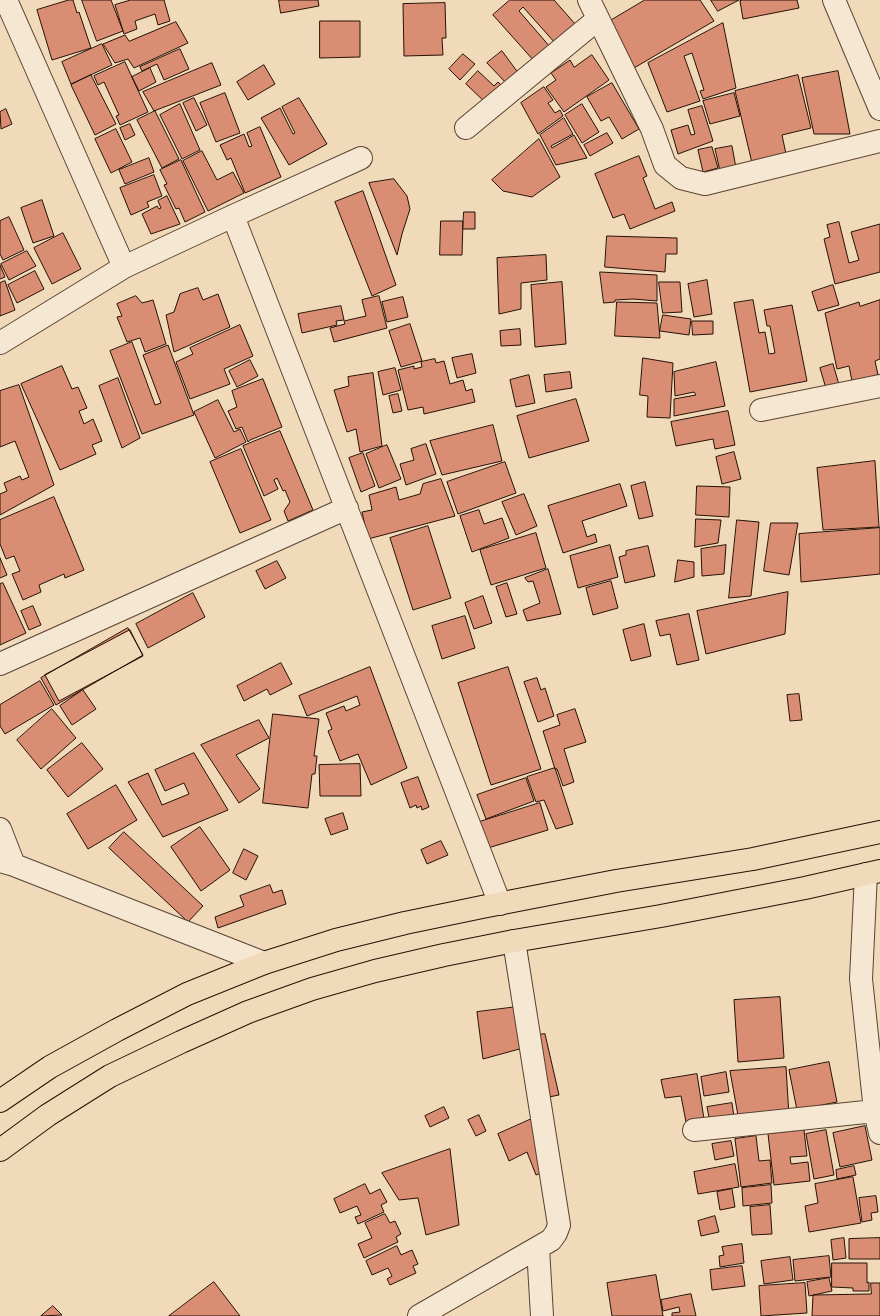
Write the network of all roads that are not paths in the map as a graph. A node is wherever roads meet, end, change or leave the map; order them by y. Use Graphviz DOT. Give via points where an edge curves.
graph roads {
  1 [pos="6,0"];
  2 [pos="834,0"];
  3 [pos="594,10"];
  4 [pos="880,108"];
  5 [pos="466,128"];
  6 [pos="880,141"];
  7 [pos="361,158"];
  8 [pos="233,216"];
  9 [pos="124,267"];
  10 [pos="0,343"];
  11 [pos="880,386"];
  12 [pos="761,410"];
  13 [pos="347,508"];
  14 [pos="0,664"];
  15 [pos="0,829"];
  16 [pos="880,832"];
  17 [pos="7,863"];
  18 [pos="873,873"];
  19 [pos="500,904"];
  20 [pos="514,941"];
  21 [pos="264,963"];
  22 [pos="0,1101"];
  23 [pos="875,1111"];
  24 [pos="694,1130"];
  25 [pos="880,1133"];
  26 [pos="0,1150"];
  27 [pos="538,1248"];
  28 [pos="419,1316"];
  29 [pos="542,1316"];
  1 -- 9 [label="street"];
  2 -- 4 [label="street"];
  3 -- 5 [label="street"];
  3 -- 6 [label="street" via="652,129 665,165 680,178 705,184"];
  7 -- 8 [label="street"];
  8 -- 9 [label="street"];
  8 -- 13 [label="street"];
  9 -- 10 [label="street"];
  11 -- 12 [label="street"];
  13 -- 14 [label="street"];
  13 -- 19 [label="street"];
  15 -- 17 [label="street"];
  16 -- 19 [label="highway" via="753,859 616,881"];
  17 -- 21 [label="street"];
  18 -- 20 [label="highway" via="661,916"];
  18 -- 23 [label="street" via="861,979"];
  19 -- 21 [label="highway" via="336,940"];
  20 -- 26 [label="highway" via="375,971 312,988 248,1012 110,1076 48,1115"];
  20 -- 27 [label="street" via="559,1225 551,1240"];
  21 -- 22 [label="highway" via="187,994 116,1030 50,1067"];
  23 -- 24 [label="street"];
  23 -- 25 [label="street"];
  27 -- 28 [label="street"];
  27 -- 29 [label="street"];
}
